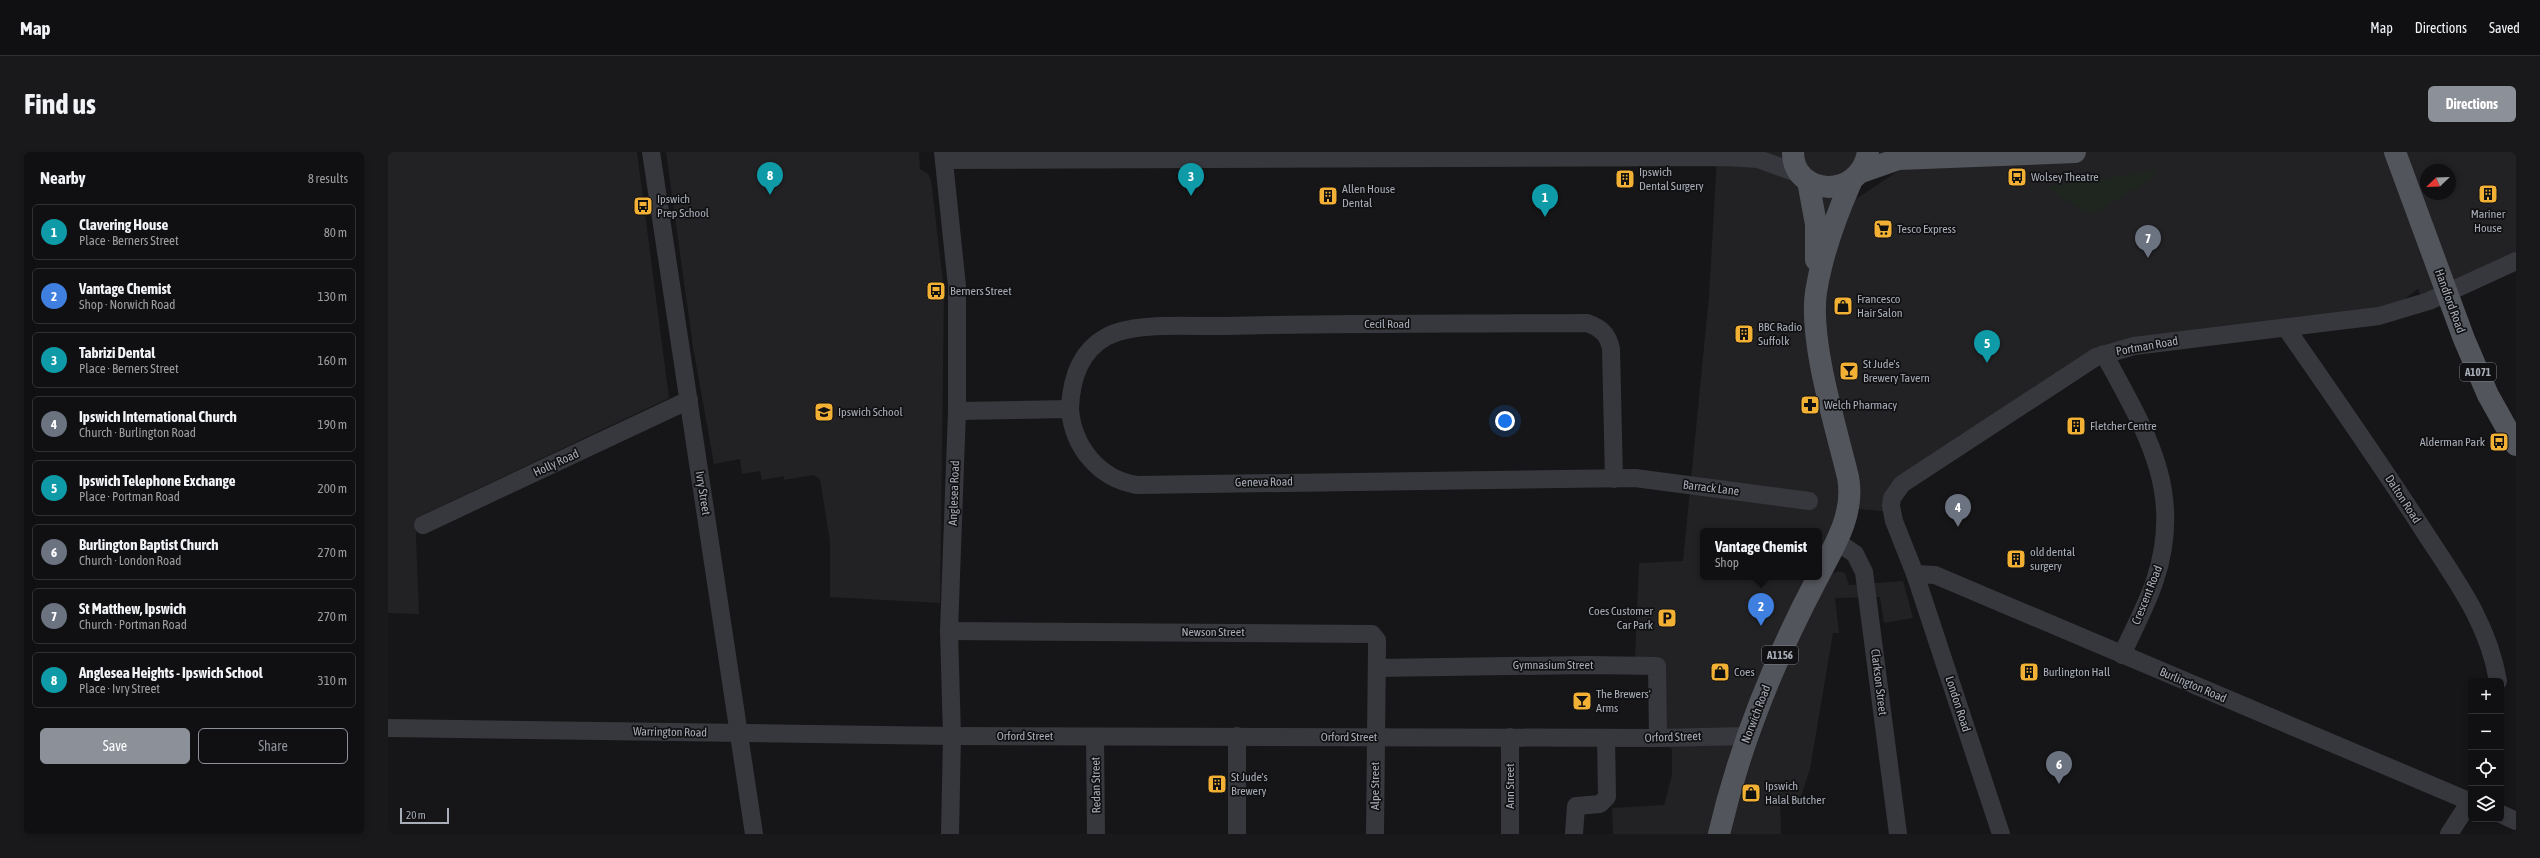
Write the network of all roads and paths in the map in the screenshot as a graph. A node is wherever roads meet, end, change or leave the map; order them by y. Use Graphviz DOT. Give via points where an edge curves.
graph roads {
  1 [pos="651,152"];
  2 [pos="1793,152"];
  3 [pos="2075,152"];
  4 [pos="2395,152"];
  5 [pos="1594,154"];
  6 [pos="1738,155"];
  7 [pos="944,156"];
  8 [pos="1860,169"];
  9 [pos="1804,177"];
  10 [pos="2516,261"];
  11 [pos="1817,289"];
  12 [pos="2448,294"];
  13 [pos="2286,328"];
  14 [pos="2104,354"];
  15 [pos="689,400"];
  16 [pos="1070,409"];
  17 [pos="957,410"];
  18 [pos="2516,445"];
  19 [pos="1614,479"];
  20 [pos="1809,501"];
  21 [pos="423,525"];
  22 [pos="1836,541"];
  23 [pos="1822,570"];
  24 [pos="1915,574"];
  25 [pos="1817,580"];
  26 [pos="949,631"];
  27 [pos="2122,655"];
  28 [pos="1377,668"];
  29 [pos="2497,678"];
  30 [pos="388,728"];
  31 [pos="740,733"];
  32 [pos="952,736"];
  33 [pos="1237,736"];
  34 [pos="1747,736"];
  35 [pos="1095,737"];
  36 [pos="1510,737"];
  37 [pos="1375,738"];
  38 [pos="1606,738"];
  39 [pos="1658,738"];
  40 [pos="2468,800"];
  41 [pos="2468,805"];
  42 [pos="2504,815"];
  43 [pos="2516,821"];
  44 [pos="754,834"];
  45 [pos="950,834"];
  46 [pos="1096,834"];
  47 [pos="1237,834"];
  48 [pos="1375,834"];
  49 [pos="1510,834"];
  50 [pos="1574,834"];
  51 [pos="1719,834"];
  52 [pos="1898,834"];
  53 [pos="2001,834"];
  54 [pos="2448,834"];
  1 -- 15 [label="street, Ivry Street"];
  2 -- 9 [label="main road"];
  3 -- 8 [label="main road" via="1898,159"];
  4 -- 12 [label="main road, Handford Road / A1071"];
  5 -- 6 [label="street"];
  5 -- 7 [label="street"];
  6 -- 9 [label="street" via="1758,159"];
  7 -- 17 [label="street, Anglesea Road" via="957,286"];
  8 -- 9 [label="main road" via="1839,187 1826,188"];
  8 -- 11 [label="main road" via="1834,220"];
  9 -- 11 [label="main road" via="1816,224"];
  10 -- 12 [label="street, Portman Road"];
  11 -- 22 [label="main road, Norwich Road / A1156" via="1816,307 1822,368 1848,477 1849,508"];
  12 -- 13 [label="street, Portman Road" via="2405,310 2379,316"];
  12 -- 18 [label="main road, Handford Road / A1071" via="2488,395"];
  13 -- 14 [label="street, Portman Road" via="2134,346"];
  13 -- 29 [label="street, Dalton Road" via="2382,467 2476,612 2493,652"];
  14 -- 24 [label="street, Portman Road" via="1950,451 1898,489 1892,498 1892,512"];
  14 -- 27 [label="street, Crescent Road" via="2145,429 2156,458 2164,491 2166,524 2155,581"];
  15 -- 21 [label="street, Holly Road"];
  15 -- 31 [label="street, Ivry Street"];
  16 -- 17 [label="street"];
  16 -- 19 [label="street, Geneva Road" via="1074,432 1093,463 1113,478 1137,485"];
  16 -- 19 [label="street, Cecil Road" via="1072,381 1087,354 1105,338 1130,329 1281,325 1587,323 1609,338 1611,349"];
  17 -- 26 [label="street, Anglesea Road"];
  19 -- 20 [label="street, Barrack Lane" via="1635,478"];
  22 -- 23 [label="main road, Norwich Road / A1156"];
  22 -- 52 [label="street, Clarkson Street" via="1855,554 1864,572"];
  24 -- 27 [label="street, Burlington Road" via="1935,575"];
  24 -- 53 [label="street, London Road"];
  25 -- 34 [label="main road, Norwich Road / A1156" via="1773,671"];
  26 -- 28 [label="street, Newson Street" via="1367,633 1372,634 1377,640"];
  26 -- 32 [label="street, Anglesea Road"];
  27 -- 40 [label="street, Burlington Road"];
  28 -- 37 [label="street, Newson Street"];
  28 -- 39 [label="street, Gymnasium Street" via="1657,666"];
  30 -- 31 [label="street, Warrington Road"];
  31 -- 32 [label="street, Warrington Road"];
  31 -- 44 [label="street, Ivry Street"];
  32 -- 35 [label="street, Orford Street"];
  32 -- 45 [label="street, Anglesea Road"];
  33 -- 35 [label="street, Orford Street"];
  33 -- 37 [label="street, Orford Street"];
  33 -- 47 [label="street"];
  34 -- 39 [label="street, Orford Street"];
  34 -- 51 [label="main road, Norwich Road / A1156"];
  35 -- 46 [label="street, Redan Street"];
  36 -- 37 [label="street, Orford Street"];
  36 -- 38 [label="street, Orford Street"];
  36 -- 49 [label="street, Ann Street"];
  37 -- 48 [label="street, Alpe Street"];
  38 -- 39 [label="street, Orford Street"];
  38 -- 50 [label="street" via="1606,797 1600,804 1576,806"];
  41 -- 54 [label="street"];
  42 -- 43 [label="street"];
}
